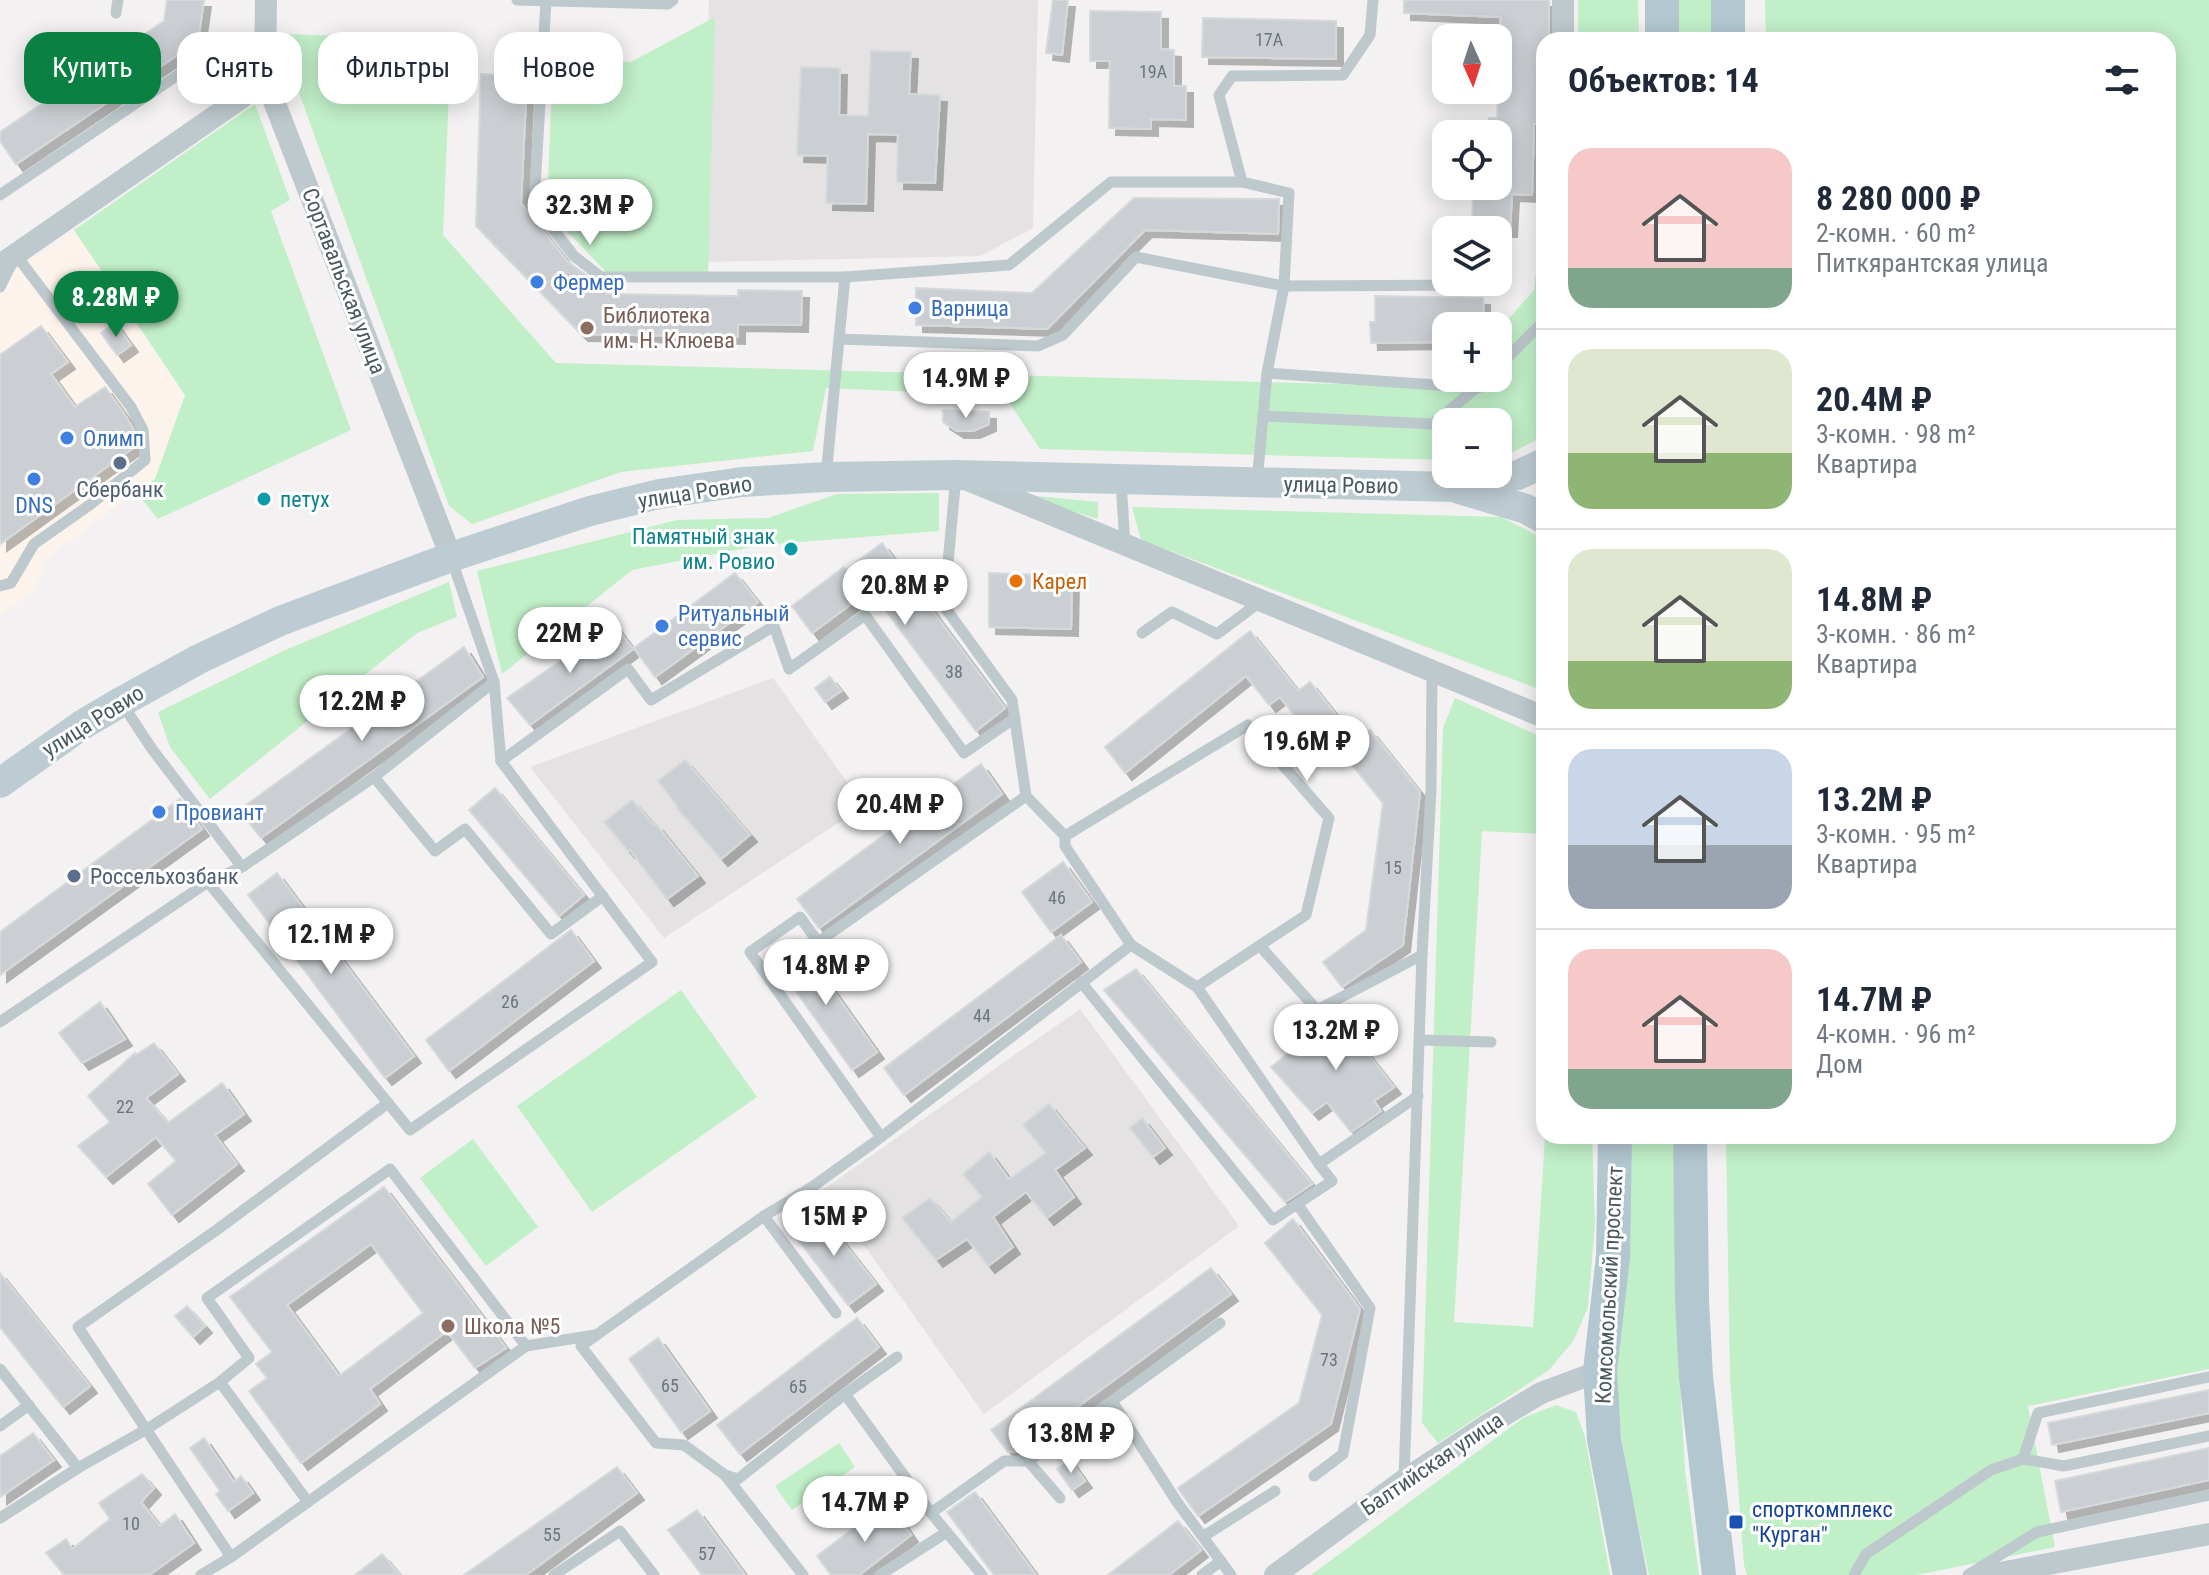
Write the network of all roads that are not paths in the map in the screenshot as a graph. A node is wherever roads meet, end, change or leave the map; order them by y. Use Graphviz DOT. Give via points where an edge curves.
graph roads {
  1 [pos="118,0"];
  2 [pos="266,0"];
  3 [pos="517,0"];
  4 [pos="673,0"];
  5 [pos="1373,0"];
  6 [pos="1563,0"];
  7 [pos="1662,0"];
  8 [pos="1728,0"];
  9 [pos="546,1"];
  10 [pos="116,13"];
  11 [pos="266,32"];
  12 [pos="1563,32"];
  13 [pos="1662,32"];
  14 [pos="1728,32"];
  15 [pos="177,76"];
  16 [pos="233,104"];
  17 [pos="275,104"];
  18 [pos="1242,182"];
  19 [pos="0,195"];
  20 [pos="8,260"];
  21 [pos="845,277"];
  22 [pos="1432,285"];
  23 [pos="1284,286"];
  24 [pos="0,287"];
  25 [pos="1536,329"];
  26 [pos="839,339"];
  27 [pos="1512,353"];
  28 [pos="1267,373"];
  29 [pos="1432,385"];
  30 [pos="1473,392"];
  31 [pos="1263,416"];
  32 [pos="1536,467"];
  33 [pos="956,475"];
  34 [pos="1512,476"];
  35 [pos="826,477"];
  36 [pos="1121,479"];
  37 [pos="1257,482"];
  38 [pos="1432,486"];
  39 [pos="1456,488"];
  40 [pos="1536,515"];
  41 [pos="1125,545"];
  42 [pos="451,557"];
  43 [pos="0,586"];
  44 [pos="1261,601"];
  45 [pos="1142,633"];
  46 [pos="1432,672"];
  47 [pos="494,682"];
  48 [pos="121,702"];
  49 [pos="1536,714"];
  50 [pos="1015,718"];
  51 [pos="501,761"];
  52 [pos="374,777"];
  53 [pos="0,783"];
  54 [pos="1026,796"];
  55 [pos="1065,836"];
  56 [pos="242,867"];
  57 [pos="208,882"];
  58 [pos="603,896"];
  59 [pos="1131,945"];
  60 [pos="1260,946"];
  61 [pos="1422,955"];
  62 [pos="1081,982"];
  63 [pos="1197,987"];
  64 [pos="0,1022"];
  65 [pos="1420,1040"];
  66 [pos="1491,1042"];
  67 [pos="1418,1096"];
  68 [pos="388,1103"];
  69 [pos="881,1137"];
  70 [pos="1615,1144"];
  71 [pos="1690,1144"];
  72 [pos="1319,1164"];
  73 [pos="1298,1205"];
  74 [pos="764,1216"];
  75 [pos="836,1313"];
  76 [pos="1220,1323"];
  77 [pos="598,1334"];
  78 [pos="526,1346"];
  79 [pos="897,1357"];
  80 [pos="0,1369"];
  81 [pos="1600,1371"];
  82 [pos="2209,1377"];
  83 [pos="220,1382"];
  84 [pos="845,1394"];
  85 [pos="1112,1401"];
  86 [pos="29,1405"];
  87 [pos="0,1426"];
  88 [pos="147,1429"];
  89 [pos="2209,1436"];
  90 [pos="2023,1459"];
  91 [pos="1028,1461"];
  92 [pos="78,1468"];
  93 [pos="725,1475"];
  94 [pos="1314,1476"];
  95 [pos="1404,1480"];
  96 [pos="1275,1491"];
  97 [pos="2209,1495"];
  98 [pos="1060,1498"];
  99 [pos="308,1502"];
  100 [pos="931,1513"];
  101 [pos="0,1518"];
  102 [pos="947,1532"];
  103 [pos="1204,1536"];
  104 [pos="2208,1540"];
  105 [pos="231,1557"];
  106 [pos="1221,1561"];
  107 [pos="201,1575"];
  108 [pos="554,1575"];
  109 [pos="654,1575"];
  110 [pos="803,1575"];
  111 [pos="880,1575"];
  112 [pos="982,1575"];
  113 [pos="1202,1575"];
  114 [pos="1231,1575"];
  115 [pos="1275,1575"];
  116 [pos="1630,1575"];
  117 [pos="1719,1575"];
  118 [pos="1854,1575"];
  119 [pos="1968,1575"];
  120 [pos="1989,1575"];
  1 -- 10 [label="lane"];
  2 -- 11 [label="street, Сортавальская улица"];
  3 -- 9 [label="lane"];
  4 -- 9 [label="lane"];
  5 -- 18 [label="lane" via="1370,35 1343,75 1232,76 1219,95"];
  6 -- 12 [label="street"];
  7 -- 13 [label="main road"];
  8 -- 14 [label="main road"];
  9 -- 21 [label="lane" via="534,205 574,256 601,277"];
  15 -- 19 [label="lane"];
  16 -- 20 [label="street"];
  17 -- 42 [label="street, Сортавальская улица"];
  18 -- 21 [label="lane" via="1111,182 1009,265"];
  18 -- 23 [label="lane" via="1289,193"];
  20 -- 24 [label="lane"];
  20 -- 43 [label="lane" via="131,407 143,430 145,460 34,544 11,583"];
  21 -- 26 [label="lane"];
  22 -- 23 [label="lane"];
  23 -- 26 [label="lane" via="1136,257 1063,335 1038,346"];
  23 -- 28 [label="lane"];
  25 -- 27 [label="lane"];
  26 -- 35 [label="lane"];
  28 -- 29 [label="lane"];
  28 -- 31 [label="lane"];
  30 -- 31 [label="lane" via="1433,424"];
  31 -- 37 [label="lane"];
  32 -- 34 [label="main road, улица Ровио"];
  33 -- 35 [label="main road, улица Ровио"];
  33 -- 36 [label="main road, улица Ровио"];
  33 -- 41 [label="street"];
  33 -- 50 [label="lane" via="944,606 1012,700"];
  35 -- 42 [label="main road, улица Ровио" via="659,494"];
  36 -- 37 [label="main road, улица Ровио"];
  36 -- 41 [label="lane"];
  37 -- 38 [label="main road, улица Ровио"];
  39 -- 40 [label="main road, улица Ровио"];
  41 -- 44 [label="street"];
  42 -- 47 [label="lane"];
  42 -- 48 [label="main road, улица Ровио" via="280,621"];
  44 -- 45 [label="lane" via="1217,634 1172,612"];
  44 -- 46 [label="street"];
  46 -- 49 [label="street"];
  46 -- 61 [label="lane"];
  47 -- 51 [label="lane"];
  47 -- 52 [label="lane"];
  48 -- 53 [label="main road, улица Ровио"];
  48 -- 56 [label="lane"];
  50 -- 51 [label="lane" via="964,753 865,615 789,669 774,626 651,700 628,669"];
  50 -- 54 [label="lane"];
  51 -- 58 [label="lane"];
  52 -- 56 [label="lane"];
  52 -- 58 [label="lane" via="435,851 465,829 551,934"];
  54 -- 55 [label="lane"];
  54 -- 69 [label="lane" via="818,942 800,917 750,952"];
  55 -- 59 [label="lane" via="1065,846"];
  55 -- 60 [label="lane" via="1248,725 1329,818 1306,915"];
  56 -- 57 [label="lane"];
  57 -- 64 [label="lane"];
  57 -- 68 [label="lane"];
  58 -- 68 [label="lane" via="652,962 410,1130"];
  59 -- 62 [label="lane"];
  59 -- 63 [label="lane"];
  60 -- 61 [label="lane" via="1317,1010"];
  60 -- 63 [label="lane"];
  61 -- 65 [label="lane"];
  62 -- 69 [label="lane"];
  62 -- 73 [label="lane" via="1273,1220"];
  63 -- 72 [label="lane"];
  65 -- 66 [label="lane"];
  65 -- 67 [label="lane"];
  67 -- 72 [label="lane"];
  67 -- 95 [label="lane"];
  68 -- 88 [label="lane" via="78,1327"];
  69 -- 74 [label="lane"];
  70 -- 81 [label="main road, Комсомольский проспект" via="1613,1257"];
  71 -- 117 [label="main road" via="1696,1377"];
  72 -- 73 [label="lane" via="1332,1181"];
  73 -- 94 [label="lane" via="1370,1308 1343,1454"];
  74 -- 75 [label="lane"];
  74 -- 77 [label="lane"];
  76 -- 85 [label="lane"];
  77 -- 78 [label="lane"];
  77 -- 93 [label="lane" via="581,1346 656,1443 684,1445"];
  78 -- 83 [label="lane" via="390,1169 207,1298 249,1358"];
  78 -- 99 [label="lane"];
  79 -- 84 [label="lane"];
  80 -- 86 [label="lane"];
  81 -- 95 [label="street, Балтийская улица" via="1541,1393"];
  81 -- 116 [label="main road, Комсомольский проспект" via="1604,1439"];
  82 -- 90 [label="lane" via="2038,1413"];
  83 -- 88 [label="lane"];
  83 -- 99 [label="lane"];
  84 -- 93 [label="lane" via="738,1479"];
  84 -- 100 [label="lane"];
  85 -- 91 [label="lane"];
  85 -- 103 [label="lane"];
  86 -- 87 [label="lane"];
  86 -- 92 [label="lane"];
  88 -- 92 [label="lane"];
  88 -- 105 [label="lane"];
  89 -- 90 [label="lane" via="2064,1466"];
  90 -- 118 [label="lane" via="1991,1470 1866,1554"];
  91 -- 98 [label="lane"];
  91 -- 100 [label="lane" via="1004,1461"];
  92 -- 101 [label="lane"];
  93 -- 110 [label="lane"];
  95 -- 115 [label="street, Балтийская улица"];
  96 -- 103 [label="lane"];
  97 -- 119 [label="lane" via="2037,1532"];
  99 -- 105 [label="lane"];
  100 -- 102 [label="lane"];
  102 -- 111 [label="lane"];
  102 -- 112 [label="lane"];
  103 -- 106 [label="lane"];
  104 -- 120 [label="street"];
  105 -- 107 [label="lane"];
  106 -- 113 [label="lane"];
  106 -- 114 [label="lane"];
  108 -- 109 [label="lane" via="620,1531"];
}
